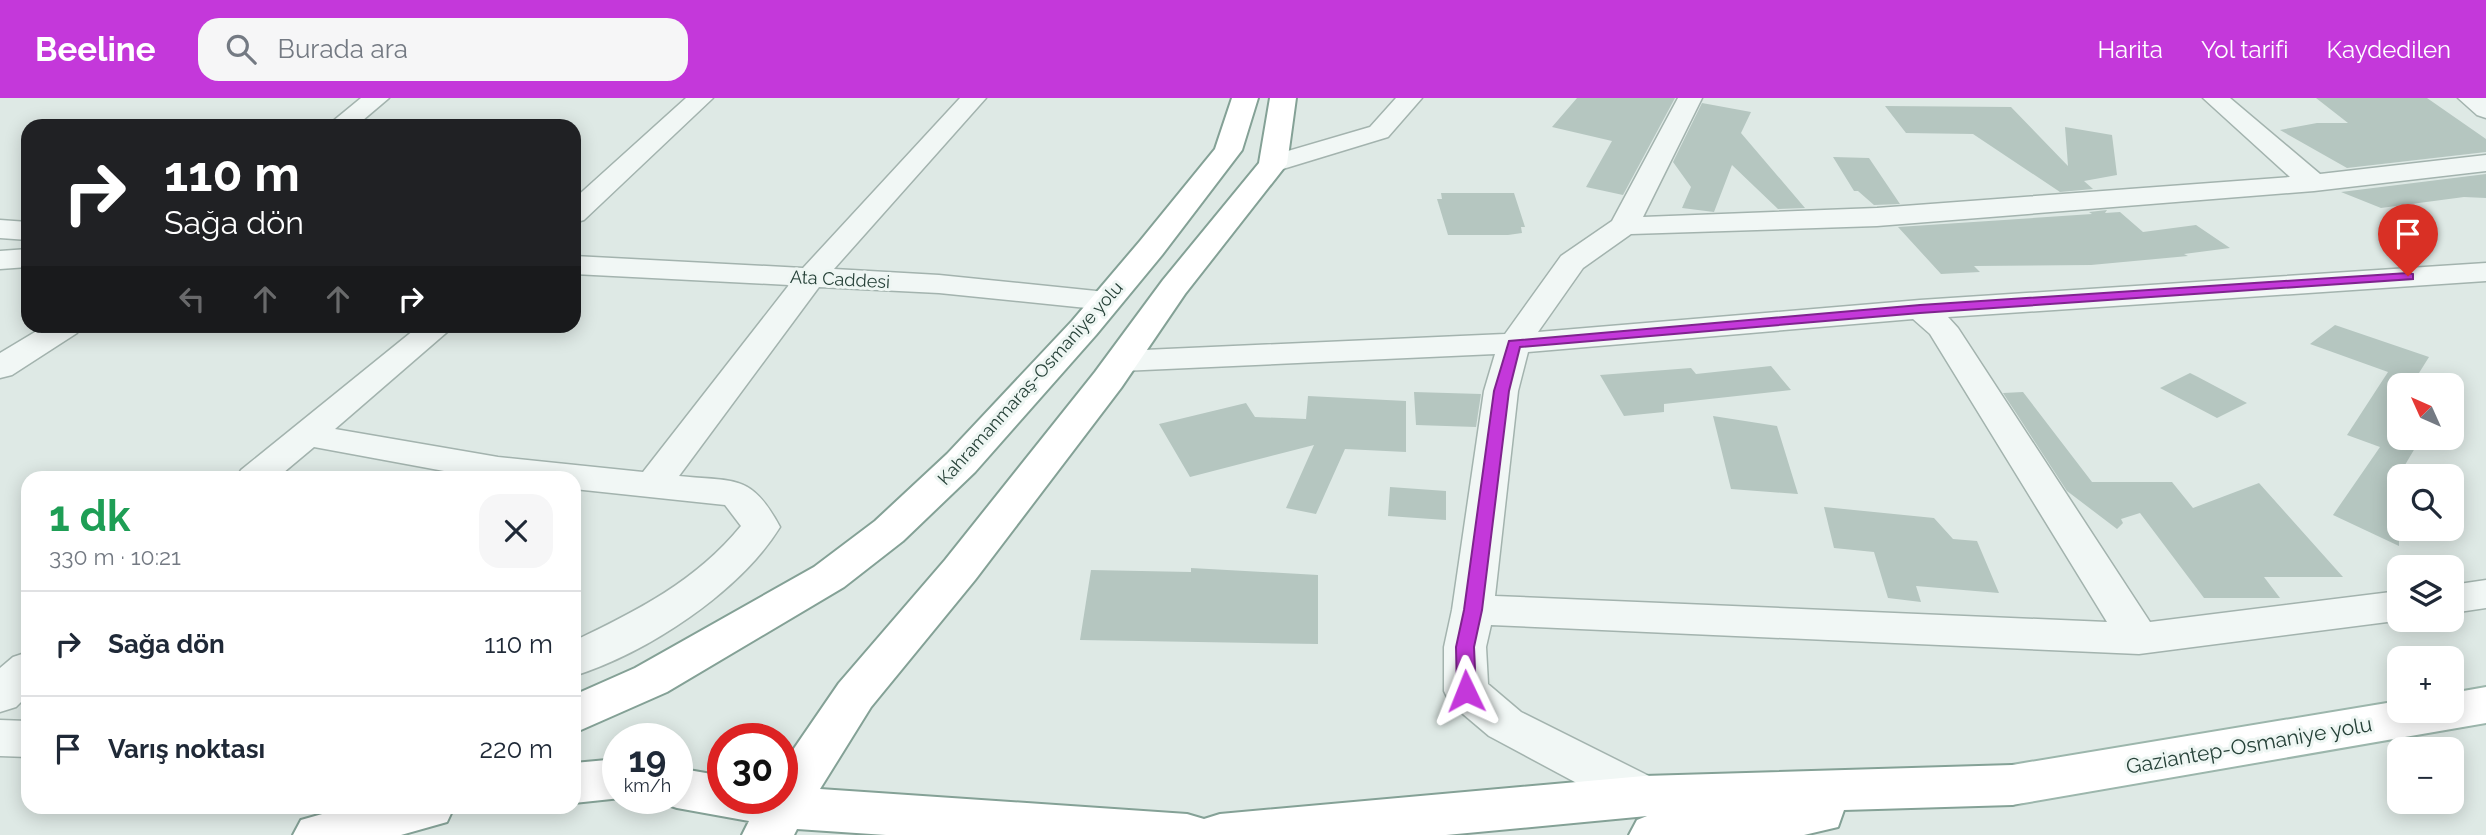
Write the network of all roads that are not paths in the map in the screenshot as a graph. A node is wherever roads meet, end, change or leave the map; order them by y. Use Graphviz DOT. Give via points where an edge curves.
graph roads {
  1 [pos="377,98"];
  2 [pos="701,98"];
  3 [pos="974,98"];
  4 [pos="1245,98"];
  5 [pos="1283,98"];
  6 [pos="1410,98"];
  7 [pos="1690,98"];
  8 [pos="2215,98"];
  9 [pos="2470,98"];
  10 [pos="2486,110"];
  11 [pos="349,119"];
  12 [pos="2486,163"];
  13 [pos="1273,164"];
  14 [pos="2314,183"];
  15 [pos="581,208"];
  16 [pos="1624,226"];
  17 [pos="0,229"];
  18 [pos="21,230"];
  19 [pos="21,258"];
  20 [pos="0,260"];
  21 [pos="581,265"];
  22 [pos="2486,272"];
  23 [pos="811,277"];
  24 [pos="1106,301"];
  25 [pos="1920,309"];
  26 [pos="55,333"];
  27 [pos="430,333"];
  28 [pos="1514,344"];
  29 [pos="1122,361"];
  30 [pos="0,368"];
  31 [pos="309,435"];
  32 [pos="263,471"];
  33 [pos="516,471"];
  34 [pos="581,478"];
  35 [pos="651,486"];
  36 [pos="2486,594"];
  37 [pos="2464,597"];
  38 [pos="2387,608"];
  39 [pos="1473,610"];
  40 [pos="2139,639"];
  41 [pos="581,657"];
  42 [pos="21,675"];
  43 [pos="0,695"];
  44 [pos="2486,705"];
  45 [pos="581,712"];
  46 [pos="0,738"];
  47 [pos="21,738"];
  48 [pos="602,780"];
  49 [pos="581,782"];
  50 [pos="357,814"];
  51 [pos="402,814"];
  52 [pos="1649,816"];
  53 [pos="775,821"];
  54 [pos="310,835"];
  55 [pos="319,835"];
  56 [pos="1187,835"];
  57 [pos="1220,835"];
  1 -- 11 [label="street"];
  2 -- 15 [label="street"];
  3 -- 23 [label="street"];
  4 -- 24 [label="main road, Kahramanmaraş-Osmaniye yolu" via="1228,150"];
  5 -- 13 [label="main road"];
  6 -- 13 [label="street" via="1379,132"];
  7 -- 16 [label="street"];
  8 -- 14 [label="street"];
  9 -- 10 [label="street"];
  12 -- 14 [label="street"];
  13 -- 29 [label="main road" via="1174,287"];
  14 -- 16 [label="street" via="1877,217"];
  16 -- 28 [label="street" via="1572,262"];
  17 -- 18 [label="street"];
  19 -- 20 [label="street"];
  21 -- 23 [label="street, Ata Caddesi"];
  22 -- 25 [label="street"];
  23 -- 24 [label="street, Ata Caddesi"];
  23 -- 35 [label="street"];
  24 -- 45 [label="main road, Kahramanmaraş-Osmaniye yolu" via="961,463 889,531 830,577 651,680"];
  25 -- 28 [label="street"];
  25 -- 40 [label="street" via="1942,328"];
  26 -- 30 [label="street"];
  27 -- 31 [label="street"];
  28 -- 29 [label="street"];
  28 -- 39 [label="street" via="1501,391"];
  29 -- 53 [label="main road" via="960,570 855,695"];
  31 -- 32 [label="street"];
  31 -- 33 [label="street"];
  34 -- 35 [label="street"];
  35 -- 41 [label="street" via="736,494 752,509 761,527 735,560 660,618"];
  36 -- 37 [label="street"];
  38 -- 40 [label="street"];
  39 -- 40 [label="street"];
  39 -- 52 [label="street" via="1465,647 1466,691 1504,724"];
  42 -- 43 [label="street"];
  44 -- 52 [label="main road, Gaziantep-Osmaniye yolu" via="2012,785"];
  46 -- 47 [label="street"];
  48 -- 49 [label="main road"];
  50 -- 54 [label="main road"];
  51 -- 55 [label="main road"];
  52 -- 57 [label="main road, Gaziantep-Osmaniye yolu"];
  53 -- 56 [label="main road"];
}
